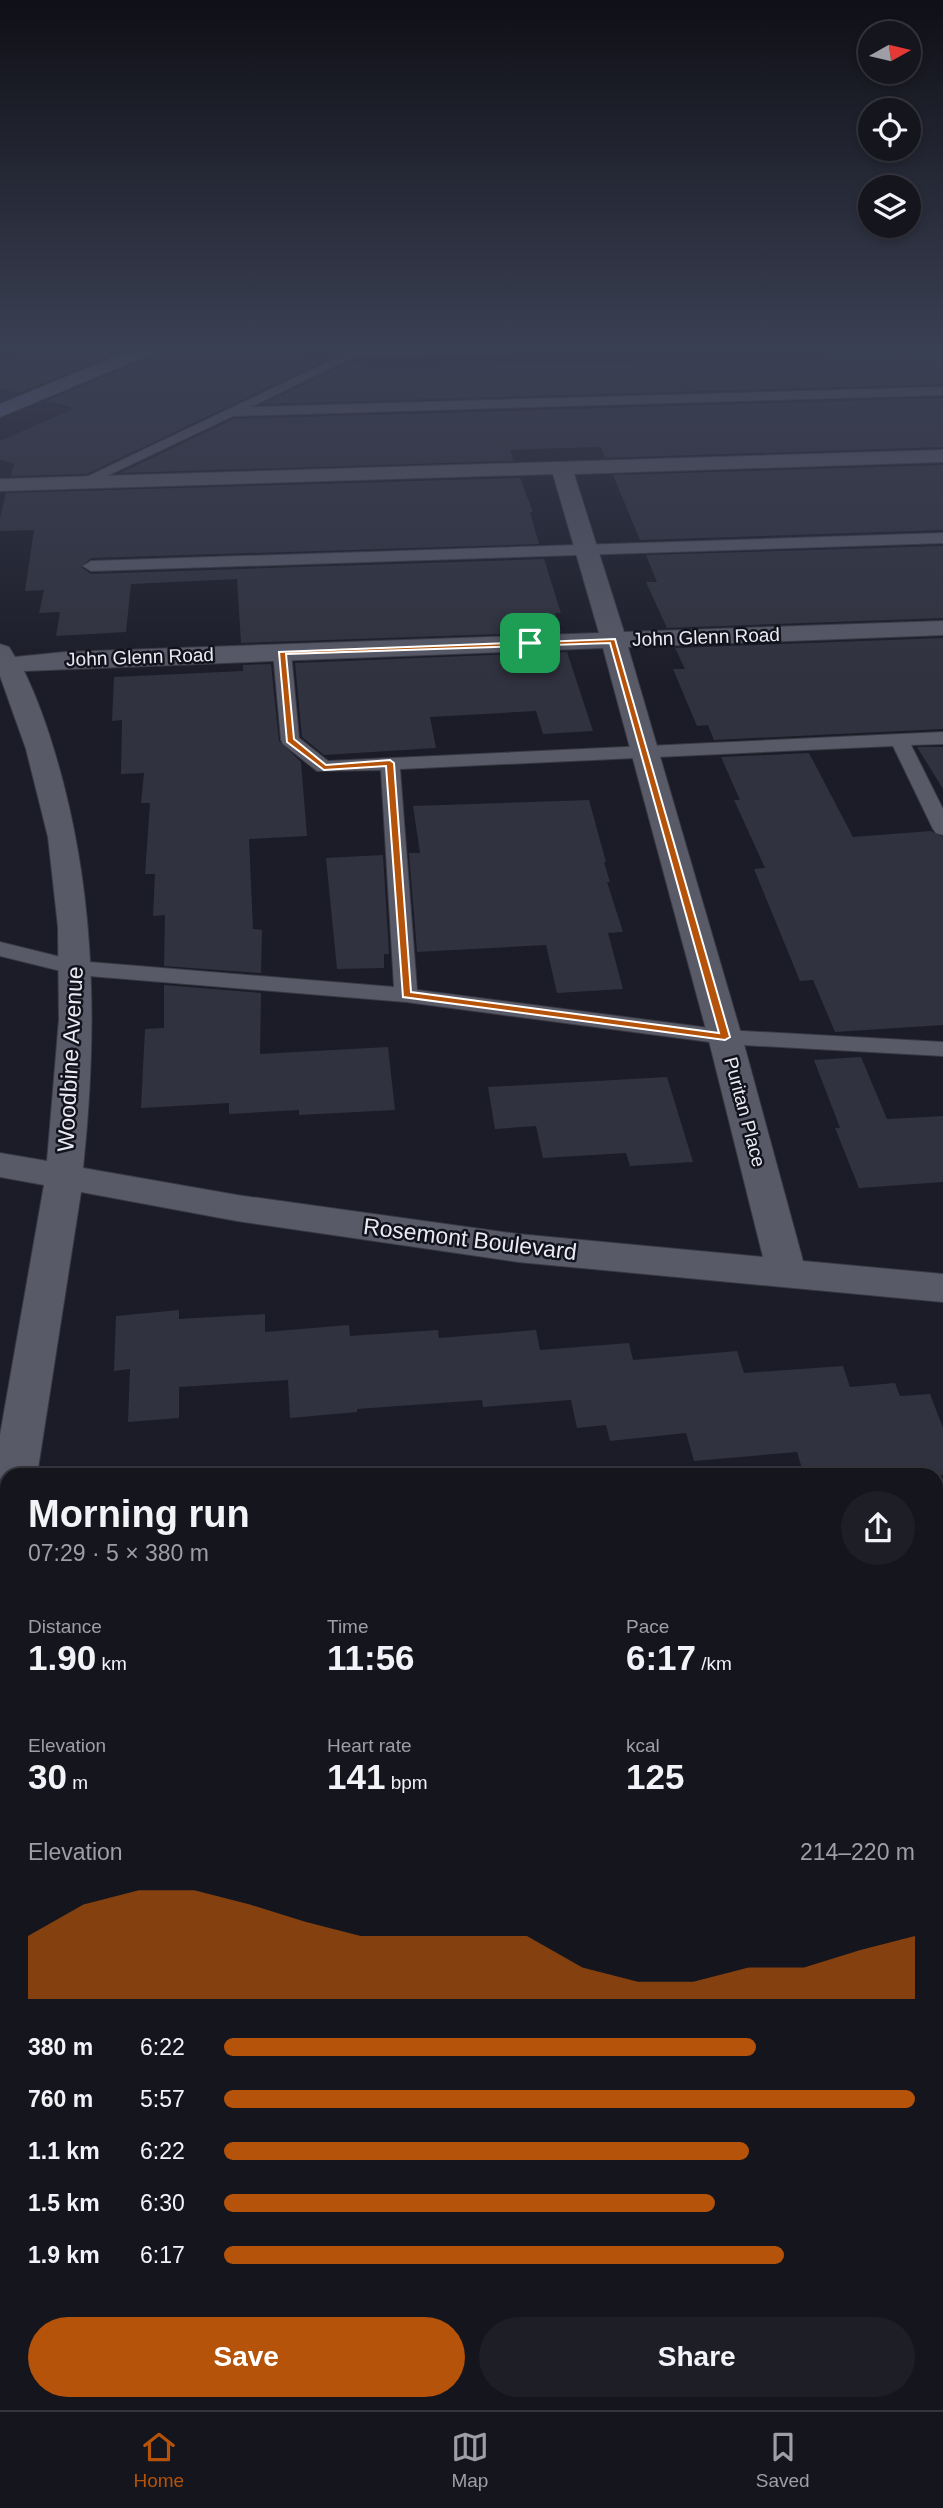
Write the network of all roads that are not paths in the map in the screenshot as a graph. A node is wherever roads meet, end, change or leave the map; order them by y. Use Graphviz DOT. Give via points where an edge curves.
graph roads {
  1 [pos="135,457"];
  2 [pos="892,457"];
  3 [pos="561,467"];
  4 [pos="83,482"];
  5 [pos="0,485"];
  6 [pos="943,538"];
  7 [pos="588,549"];
  8 [pos="91,566"];
  9 [pos="943,628"];
  10 [pos="613,640"];
  11 [pos="282,652"];
  12 [pos="4,658"];
  13 [pos="943,738"];
  14 [pos="899,740"];
  15 [pos="644,752"];
  16 [pos="390,763"];
  17 [pos="943,829"];
  18 [pos="0,949"];
  19 [pos="77,968"];
  20 [pos="406,995"];
  21 [pos="725,1037"];
  22 [pos="943,1049"];
  23 [pos="0,1166"];
  24 [pos="63,1177"];
  25 [pos="787,1274"];
  26 [pos="943,1288"];
  27 [pos="16,1468"];
  1 -- 4 [label="lane"];
  2 -- 3 [label="street"];
  3 -- 4 [label="street"];
  3 -- 7 [label="street, Puritan Place"];
  4 -- 5 [label="street"];
  6 -- 7 [label="lane"];
  7 -- 8 [label="lane"];
  7 -- 10 [label="street, Puritan Place"];
  9 -- 10 [label="street, John Glenn Road"];
  10 -- 11 [label="street, John Glenn Road"];
  10 -- 15 [label="street, Puritan Place"];
  11 -- 12 [label="street, John Glenn Road"];
  11 -- 16 [label="lane" via="290,740 324,767"];
  12 -- 19 [label="street, Woodbine Avenue" via="22,695 54,793 70,878"];
  13 -- 14 [label="lane"];
  14 -- 15 [label="lane"];
  14 -- 17 [label="lane"];
  15 -- 16 [label="lane"];
  15 -- 21 [label="street, Puritan Place"];
  16 -- 20 [label="lane"];
  18 -- 19 [label="lane"];
  19 -- 20 [label="lane"];
  19 -- 24 [label="street, Woodbine Avenue"];
  20 -- 21 [label="lane"];
  21 -- 22 [label="lane"];
  21 -- 25 [label="street, Puritan Place"];
  23 -- 24 [label="street, Rosemont Boulevard"];
  24 -- 25 [label="street, Rosemont Boulevard" via="237,1208 518,1248"];
  24 -- 27 [label="street, Woodbine Avenue"];
  25 -- 26 [label="street, Rosemont Boulevard"];
}
